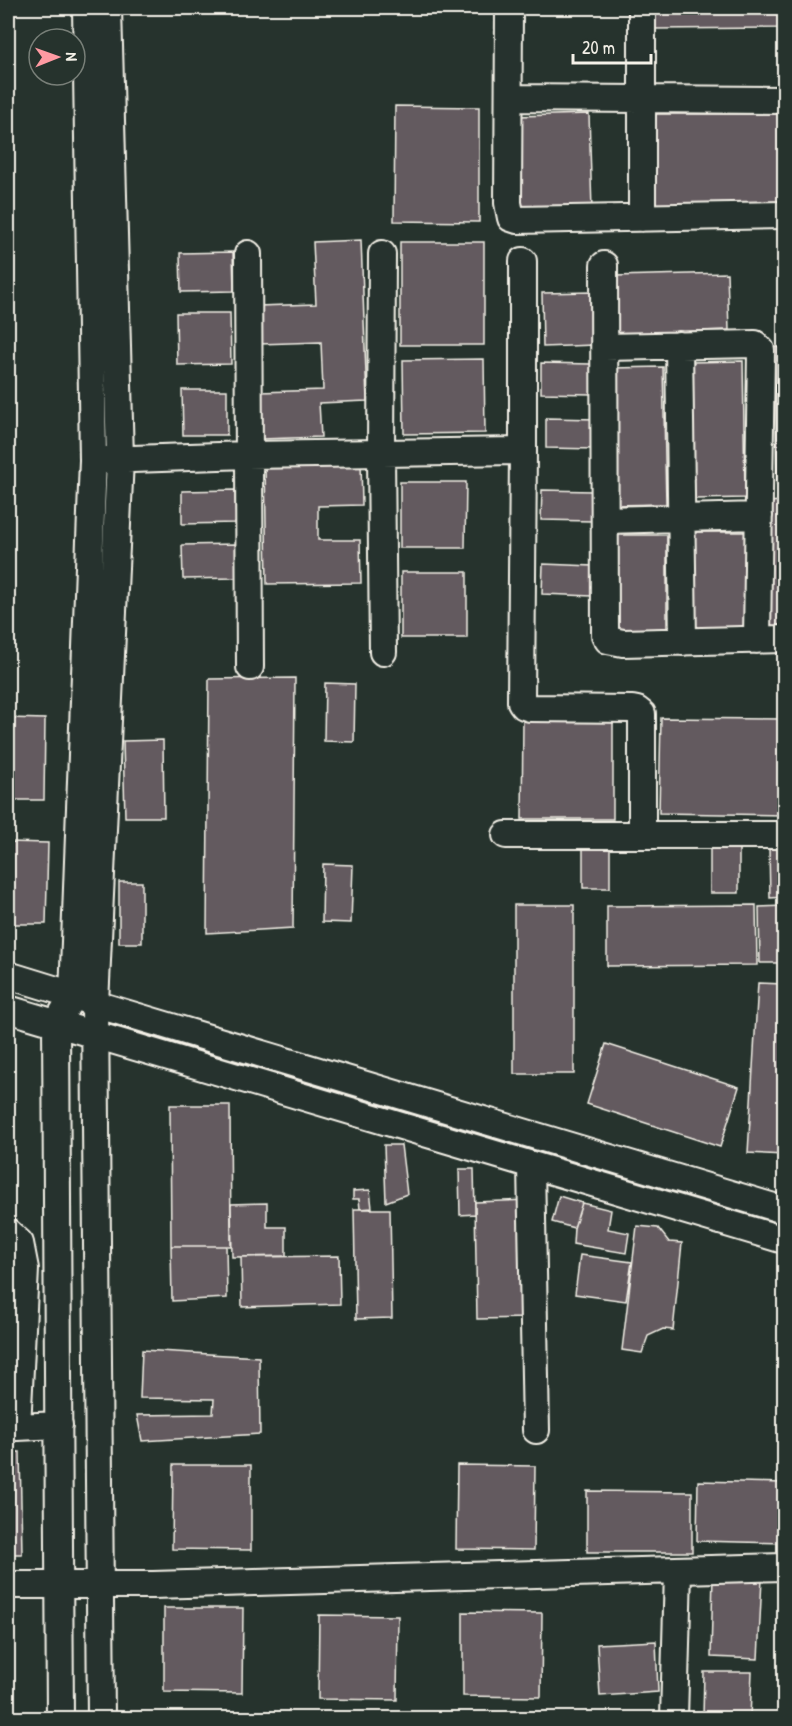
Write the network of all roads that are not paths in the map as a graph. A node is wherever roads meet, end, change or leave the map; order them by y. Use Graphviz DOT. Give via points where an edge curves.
graph roads {
  1 [pos="86,8"];
  2 [pos="108,8"];
  3 [pos="510,8"];
  4 [pos="642,8"];
  5 [pos="509,98"];
  6 [pos="642,99"];
  7 [pos="784,100"];
  8 [pos="784,215"];
  9 [pos="642,218"];
  10 [pos="248,254"];
  11 [pos="381,254"];
  12 [pos="523,261"];
  13 [pos="604,265"];
  14 [pos="679,345"];
  15 [pos="604,347"];
  16 [pos="523,452"];
  17 [pos="381,454"];
  18 [pos="247,455"];
  19 [pos="120,459"];
  20 [pos="93,460"];
  21 [pos="759,516"];
  22 [pos="682,517"];
  23 [pos="604,520"];
  24 [pos="784,639"];
  25 [pos="757,640"];
  26 [pos="683,642"];
  27 [pos="383,652"];
  28 [pos="250,668"];
  29 [pos="506,835"];
  30 [pos="642,835"];
  31 [pos="784,835"];
  32 [pos="8,975"];
  33 [pos="84,999"];
  34 [pos="8,1009"];
  35 [pos="56,1024"];
  36 [pos="95,1036"];
  37 [pos="531,1165"];
  38 [pos="784,1210"];
  39 [pos="8,1232"];
  40 [pos="784,1240"];
  41 [pos="59,1425"];
  42 [pos="536,1430"];
  43 [pos="784,1567"];
  44 [pos="678,1571"];
  45 [pos="8,1585"];
  46 [pos="59,1586"];
  47 [pos="100,1586"];
  48 [pos="60,1719"];
  49 [pos="101,1719"];
  50 [pos="674,1719"];
  1 -- 20 [label="street"];
  2 -- 19 [label="street"];
  3 -- 5 [label="street"];
  4 -- 6 [label="street"];
  5 -- 6 [label="street"];
  5 -- 9 [label="street" via="511,218"];
  6 -- 7 [label="street"];
  6 -- 9 [label="street"];
  8 -- 9 [label="street"];
  10 -- 18 [label="street"];
  11 -- 17 [label="street"];
  12 -- 16 [label="street"];
  13 -- 15 [label="street"];
  14 -- 15 [label="street"];
  14 -- 21 [label="street" via="755,344 761,350"];
  14 -- 22 [label="street"];
  15 -- 23 [label="street"];
  16 -- 17 [label="street"];
  16 -- 30 [label="street" via="521,702 530,708 632,709 642,714"];
  17 -- 18 [label="street"];
  17 -- 27 [label="street"];
  18 -- 19 [label="street"];
  18 -- 28 [label="street"];
  19 -- 20 [label="street"];
  19 -- 33 [label="street"];
  20 -- 33 [label="street"];
  21 -- 22 [label="street"];
  21 -- 25 [label="street"];
  22 -- 23 [label="street"];
  22 -- 26 [label="street"];
  23 -- 26 [label="street" via="608,640"];
  24 -- 25 [label="street"];
  25 -- 26 [label="street"];
  29 -- 30 [label="street"];
  30 -- 31 [label="street"];
  32 -- 33 [label="street"];
  33 -- 35 [label="street"];
  33 -- 36 [label="street"];
  33 -- 38 [label="street"];
  34 -- 35 [label="street"];
  35 -- 36 [label="street"];
  35 -- 41 [label="street"];
  36 -- 37 [label="street"];
  36 -- 47 [label="street"];
  37 -- 40 [label="street"];
  37 -- 42 [label="street"];
  39 -- 41 [label="street" via="20,1243 25,1269 17,1427"];
  41 -- 46 [label="street"];
  43 -- 44 [label="street"];
  44 -- 47 [label="street"];
  44 -- 50 [label="street"];
  45 -- 46 [label="street"];
  46 -- 47 [label="street"];
  46 -- 48 [label="street"];
  47 -- 49 [label="street"];
}
